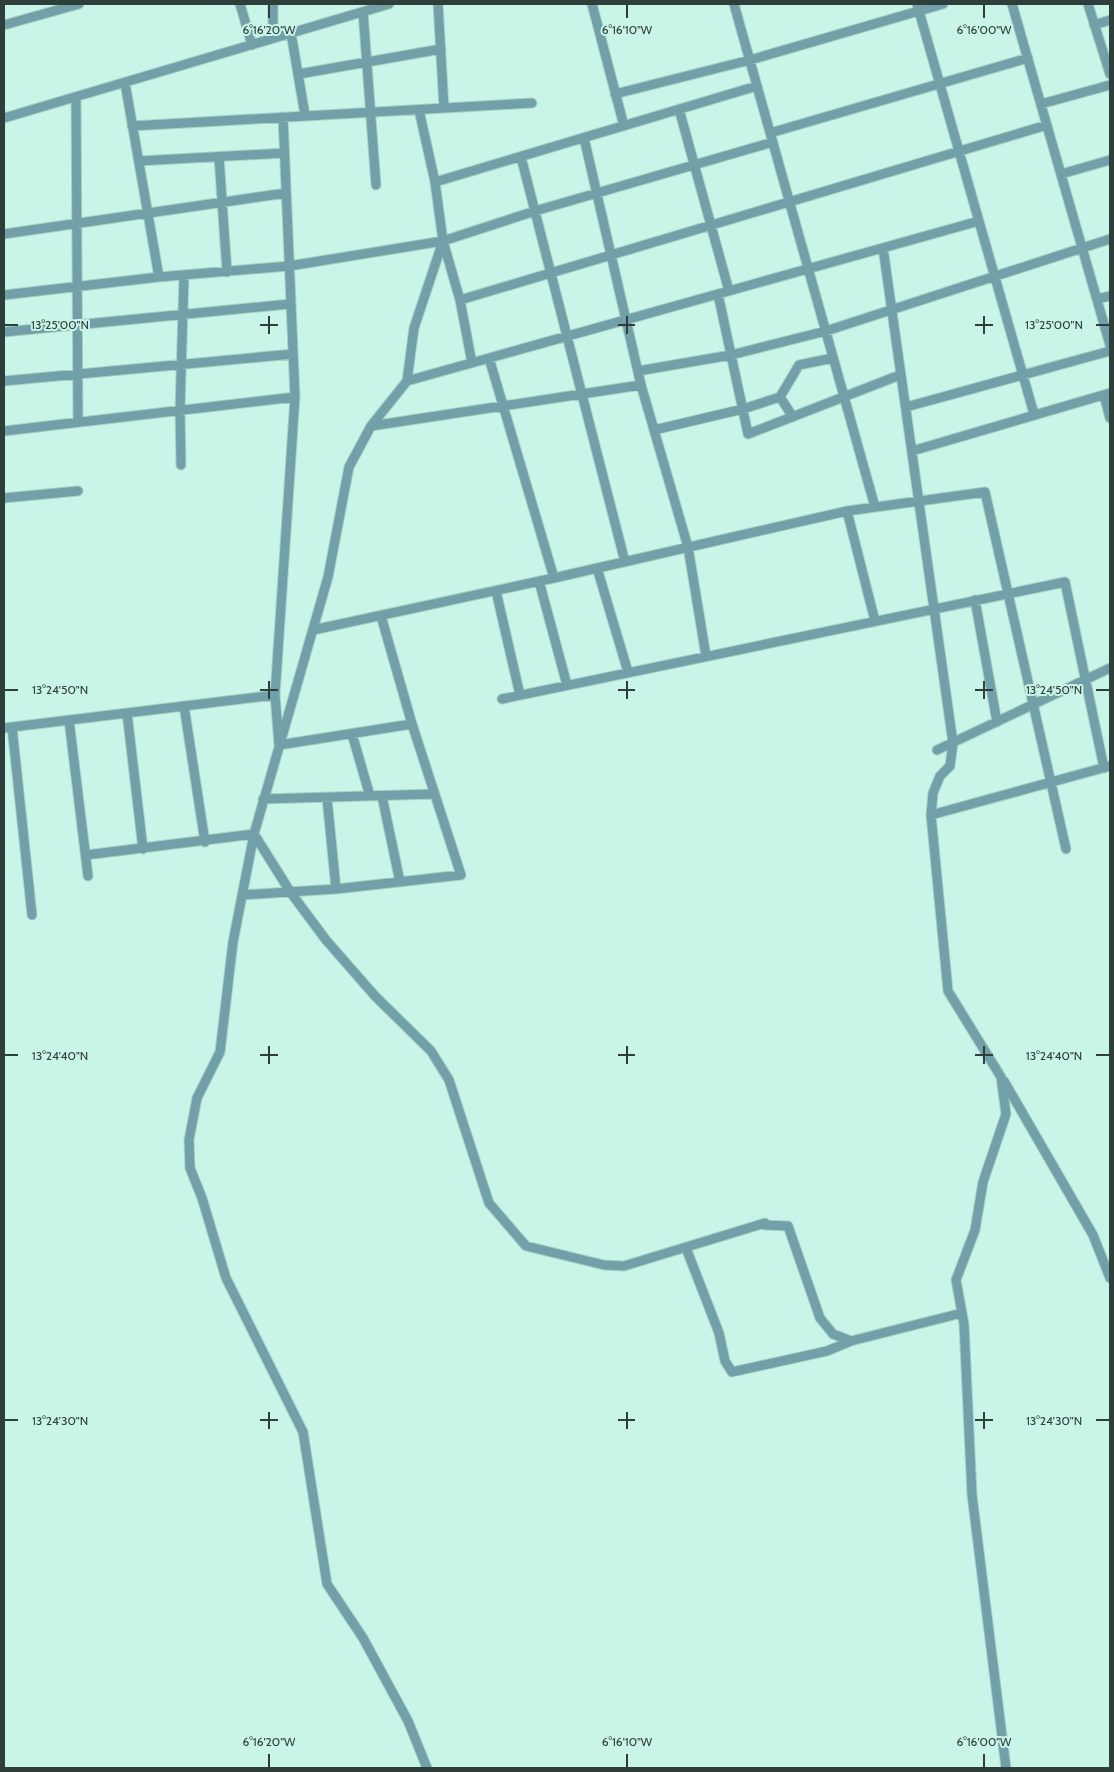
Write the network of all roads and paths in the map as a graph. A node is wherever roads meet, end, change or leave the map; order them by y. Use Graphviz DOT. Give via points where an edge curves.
graph roads {
  1 [pos="79,4"];
  2 [pos="240,4"];
  3 [pos="273,4"];
  4 [pos="389,4"];
  5 [pos="438,4"];
  6 [pos="592,4"];
  7 [pos="734,4"];
  8 [pos="943,4"];
  9 [pos="1012,4"];
  10 [pos="1088,4"];
  11 [pos="918,7"];
  12 [pos="363,12"];
  13 [pos="1110,20"];
  14 [pos="4,25"];
  15 [pos="1094,25"];
  16 [pos="291,33"];
  17 [pos="273,38"];
  18 [pos="252,45"];
  19 [pos="441,49"];
  20 [pos="1028,58"];
  21 [pos="750,60"];
  22 [pos="367,62"];
  23 [pos="299,74"];
  24 [pos="1110,74"];
  25 [pos="125,83"];
  26 [pos="940,83"];
  27 [pos="1110,85"];
  28 [pos="757,86"];
  29 [pos="615,94"];
  30 [pos="76,97"];
  31 [pos="532,103"];
  32 [pos="1041,104"];
  33 [pos="444,108"];
  34 [pos="679,109"];
  35 [pos="419,110"];
  36 [pos="370,112"];
  37 [pos="305,115"];
  38 [pos="283,117"];
  39 [pos="4,118"];
  40 [pos="1047,125"];
  41 [pos="132,126"];
  42 [pos="624,126"];
  43 [pos="770,133"];
  44 [pos="584,138"];
  45 [pos="773,142"];
  46 [pos="959,151"];
  47 [pos="284,153"];
  48 [pos="219,157"];
  49 [pos="521,157"];
  50 [pos="1110,160"];
  51 [pos="139,162"];
  52 [pos="695,165"];
  53 [pos="1061,174"];
  54 [pos="435,182"];
  55 [pos="376,185"];
  56 [pos="286,193"];
  57 [pos="597,193"];
  58 [pos="222,202"];
  59 [pos="790,202"];
  60 [pos="535,210"];
  61 [pos="148,213"];
  62 [pos="979,221"];
  63 [pos="77,224"];
  64 [pos="712,225"];
  65 [pos="4,234"];
  66 [pos="1110,239"];
  67 [pos="443,241"];
  68 [pos="1082,247"];
  69 [pos="883,248"];
  70 [pos="612,255"];
  71 [pos="289,266"];
  72 [pos="808,269"];
  73 [pos="227,272"];
  74 [pos="552,273"];
  75 [pos="184,276"];
  76 [pos="994,276"];
  77 [pos="159,277"];
  78 [pos="77,287"];
  79 [pos="730,291"];
  80 [pos="718,294"];
  81 [pos="4,295"];
  82 [pos="1110,296"];
  83 [pos="1097,299"];
  84 [pos="460,300"];
  85 [pos="290,304"];
  86 [pos="892,310"];
  87 [pos="183,315"];
  88 [pos="626,320"];
  89 [pos="77,324"];
  90 [pos="826,331"];
  91 [pos="4,332"];
  92 [pos="567,336"];
  93 [pos="1110,345"];
  94 [pos="1110,351"];
  95 [pos="293,354"];
  96 [pos="731,354"];
  97 [pos="489,358"];
  98 [pos="833,358"];
  99 [pos="472,363"];
  100 [pos="181,364"];
  101 [pos="638,371"];
  102 [pos="78,374"];
  103 [pos="900,375"];
  104 [pos="1023,375"];
  105 [pos="408,381"];
  106 [pos="4,382"];
  107 [pos="641,386"];
  108 [pos="582,394"];
  109 [pos="1107,394"];
  110 [pos="295,397"];
  111 [pos="780,397"];
  112 [pos="844,397"];
  113 [pos="503,406"];
  114 [pos="906,407"];
  115 [pos="743,409"];
  116 [pos="180,410"];
  117 [pos="1034,414"];
  118 [pos="793,417"];
  119 [pos="1110,418"];
  120 [pos="78,422"];
  121 [pos="371,426"];
  122 [pos="654,430"];
  123 [pos="4,431"];
  124 [pos="912,451"];
  125 [pos="181,465"];
  126 [pos="78,491"];
  127 [pos="4,498"];
  128 [pos="920,502"];
  129 [pos="875,507"];
  130 [pos="848,511"];
  131 [pos="688,547"];
  132 [pos="625,562"];
  133 [pos="597,568"];
  134 [pos="554,578"];
  135 [pos="539,581"];
  136 [pos="496,591"];
  137 [pos="1007,594"];
  138 [pos="975,600"];
  139 [pos="933,609"];
  140 [pos="381,616"];
  141 [pos="875,621"];
  142 [pos="313,630"];
  143 [pos="706,656"];
  144 [pos="1110,668"];
  145 [pos="628,672"];
  146 [pos="1086,680"];
  147 [pos="567,685"];
  148 [pos="275,695"];
  149 [pos="520,695"];
  150 [pos="502,699"];
  151 [pos="1033,705"];
  152 [pos="184,706"];
  153 [pos="127,713"];
  154 [pos="69,720"];
  155 [pos="997,722"];
  156 [pos="412,724"];
  157 [pos="8,728"];
  158 [pos="352,734"];
  159 [pos="953,743"];
  160 [pos="279,745"];
  161 [pos="937,750"];
  162 [pos="1107,767"];
  163 [pos="1051,782"];
  164 [pos="434,794"];
  165 [pos="370,796"];
  166 [pos="382,796"];
  167 [pos="263,798"];
  168 [pos="326,798"];
  169 [pos="931,815"];
  170 [pos="254,834"];
  171 [pos="205,842"];
  172 [pos="143,849"];
  173 [pos="1066,849"];
  174 [pos="86,855"];
  175 [pos="88,876"];
  176 [pos="400,882"];
  177 [pos="336,889"];
  178 [pos="291,893"];
  179 [pos="242,895"];
  180 [pos="32,915"];
  181 [pos="1001,1077"];
  182 [pos="686,1248"];
  183 [pos="1110,1278"];
  184 [pos="962,1314"];
  185 [pos="851,1341"];
  186 [pos="427,1768"];
  187 [pos="1006,1768"];
  1 -- 14 [label="street"];
  2 -- 18 [label="street"];
  3 -- 17 [label="street"];
  4 -- 12 [label="street"];
  5 -- 19 [label="street"];
  6 -- 29 [label="street"];
  7 -- 21 [label="street"];
  8 -- 11 [label="street"];
  9 -- 20 [label="street"];
  10 -- 15 [label="street"];
  11 -- 21 [label="street"];
  11 -- 26 [label="street"];
  12 -- 16 [label="street"];
  12 -- 22 [label="street"];
  13 -- 15 [label="street"];
  15 -- 24 [label="street"];
  16 -- 17 [label="street"];
  16 -- 23 [label="street"];
  17 -- 18 [label="street"];
  18 -- 25 [label="street"];
  19 -- 22 [label="street"];
  19 -- 33 [label="street"];
  20 -- 26 [label="street"];
  20 -- 32 [label="street"];
  21 -- 28 [label="street"];
  21 -- 29 [label="street"];
  22 -- 23 [label="street"];
  22 -- 36 [label="street"];
  23 -- 37 [label="street"];
  25 -- 30 [label="street"];
  25 -- 41 [label="street"];
  26 -- 43 [label="street"];
  26 -- 46 [label="street"];
  27 -- 32 [label="street"];
  28 -- 34 [label="street"];
  28 -- 43 [label="street"];
  29 -- 42 [label="street"];
  30 -- 39 [label="street"];
  30 -- 63 [label="street"];
  31 -- 33 [label="street"];
  32 -- 40 [label="street"];
  33 -- 35 [label="street"];
  34 -- 42 [label="street"];
  34 -- 52 [label="street"];
  35 -- 36 [label="street"];
  35 -- 54 [label="street"];
  36 -- 37 [label="street"];
  36 -- 55 [label="street"];
  37 -- 38 [label="street"];
  38 -- 41 [label="street"];
  38 -- 47 [label="street"];
  40 -- 46 [label="street"];
  40 -- 53 [label="street"];
  41 -- 51 [label="street"];
  42 -- 44 [label="street"];
  43 -- 45 [label="street"];
  44 -- 49 [label="street"];
  44 -- 57 [label="street"];
  45 -- 52 [label="street"];
  45 -- 59 [label="street"];
  46 -- 59 [label="street"];
  46 -- 62 [label="street"];
  47 -- 48 [label="street"];
  47 -- 56 [label="street"];
  48 -- 51 [label="street"];
  48 -- 58 [label="street"];
  49 -- 54 [label="street"];
  49 -- 60 [label="street"];
  50 -- 53 [label="street"];
  51 -- 61 [label="street"];
  52 -- 57 [label="street"];
  52 -- 64 [label="street"];
  53 -- 68 [label="street"];
  54 -- 67 [label="street"];
  56 -- 58 [label="street"];
  56 -- 71 [label="street"];
  57 -- 60 [label="street"];
  57 -- 70 [label="street"];
  58 -- 61 [label="street"];
  58 -- 73 [label="street"];
  59 -- 64 [label="street"];
  59 -- 72 [label="street"];
  60 -- 67 [label="street"];
  60 -- 74 [label="street"];
  61 -- 63 [label="street"];
  61 -- 77 [label="street"];
  62 -- 69 [label="street"];
  62 -- 76 [label="street"];
  63 -- 65 [label="street"];
  63 -- 78 [label="street"];
  64 -- 70 [label="street"];
  64 -- 79 [label="street"];
  66 -- 68 [label="street"];
  67 -- 71 [label="street"];
  67 -- 84 [label="street"];
  67 -- 105 [label="street" via="414,328"];
  68 -- 76 [label="street"];
  68 -- 83 [label="street"];
  69 -- 72 [label="street"];
  69 -- 86 [label="street"];
  70 -- 74 [label="street"];
  70 -- 88 [label="street"];
  71 -- 73 [label="street"];
  71 -- 85 [label="street"];
  72 -- 79 [label="street"];
  72 -- 90 [label="street"];
  73 -- 75 [label="street"];
  74 -- 84 [label="street"];
  74 -- 92 [label="street"];
  75 -- 77 [label="street"];
  75 -- 87 [label="street"];
  76 -- 86 [label="street"];
  76 -- 104 [label="street"];
  77 -- 78 [label="street"];
  78 -- 81 [label="street"];
  78 -- 89 [label="street"];
  79 -- 80 [label="street"];
  80 -- 88 [label="street"];
  80 -- 96 [label="street"];
  82 -- 83 [label="street"];
  83 -- 93 [label="street"];
  84 -- 99 [label="street"];
  85 -- 87 [label="street"];
  85 -- 95 [label="street"];
  86 -- 90 [label="street"];
  86 -- 103 [label="street"];
  87 -- 89 [label="street"];
  87 -- 100 [label="street"];
  88 -- 92 [label="street"];
  88 -- 101 [label="street"];
  89 -- 91 [label="street"];
  89 -- 102 [label="street"];
  90 -- 96 [label="street"];
  90 -- 98 [label="street"];
  92 -- 97 [label="street"];
  92 -- 108 [label="street"];
  94 -- 104 [label="street"];
  95 -- 100 [label="street"];
  95 -- 110 [label="street"];
  96 -- 101 [label="street"];
  96 -- 115 [label="street"];
  97 -- 99 [label="street"];
  97 -- 113 [label="street"];
  98 -- 111 [label="street" via="799,364"];
  98 -- 112 [label="street"];
  99 -- 105 [label="street"];
  100 -- 102 [label="street"];
  100 -- 116 [label="street"];
  101 -- 107 [label="street"];
  102 -- 106 [label="street"];
  102 -- 120 [label="street"];
  103 -- 112 [label="street"];
  103 -- 114 [label="street"];
  104 -- 114 [label="street"];
  104 -- 117 [label="street"];
  105 -- 121 [label="street"];
  107 -- 108 [label="street"];
  107 -- 122 [label="street"];
  108 -- 113 [label="street"];
  108 -- 132 [label="street"];
  109 -- 117 [label="street"];
  109 -- 119 [label="street"];
  110 -- 116 [label="street"];
  110 -- 148 [label="street"];
  111 -- 115 [label="street"];
  111 -- 118 [label="street"];
  112 -- 118 [label="street"];
  112 -- 129 [label="street"];
  113 -- 121 [label="street"];
  113 -- 134 [label="street"];
  114 -- 124 [label="street"];
  115 -- 118 [label="street" via="748,434"];
  115 -- 122 [label="street"];
  116 -- 120 [label="street"];
  116 -- 125 [label="street"];
  117 -- 124 [label="street"];
  120 -- 123 [label="street"];
  121 -- 142 [label="street" via="349,467 328,577"];
  122 -- 131 [label="street"];
  124 -- 128 [label="street"];
  126 -- 127 [label="street"];
  128 -- 129 [label="street"];
  128 -- 137 [label="street" via="985,492"];
  128 -- 139 [label="street"];
  129 -- 130 [label="street"];
  130 -- 131 [label="street"];
  130 -- 141 [label="street"];
  131 -- 132 [label="street"];
  131 -- 143 [label="street"];
  132 -- 133 [label="street"];
  133 -- 134 [label="street"];
  133 -- 145 [label="street"];
  134 -- 135 [label="street"];
  135 -- 136 [label="street"];
  135 -- 147 [label="street"];
  136 -- 140 [label="street"];
  136 -- 149 [label="street"];
  137 -- 138 [label="street"];
  137 -- 146 [label="street" via="1064,582"];
  137 -- 151 [label="street"];
  138 -- 139 [label="street"];
  138 -- 155 [label="street"];
  139 -- 141 [label="street"];
  139 -- 159 [label="street"];
  140 -- 142 [label="street"];
  140 -- 156 [label="street"];
  141 -- 143 [label="street"];
  142 -- 160 [label="street"];
  143 -- 145 [label="street"];
  144 -- 146 [label="street"];
  145 -- 147 [label="street"];
  146 -- 151 [label="street"];
  146 -- 162 [label="street"];
  147 -- 149 [label="street"];
  148 -- 152 [label="street"];
  148 -- 160 [label="street"];
  149 -- 150 [label="street"];
  151 -- 155 [label="street"];
  151 -- 163 [label="street"];
  152 -- 153 [label="street"];
  152 -- 171 [label="street"];
  153 -- 154 [label="street"];
  153 -- 172 [label="street"];
  154 -- 157 [label="street"];
  154 -- 174 [label="street"];
  155 -- 159 [label="street"];
  156 -- 158 [label="street"];
  156 -- 164 [label="street"];
  157 -- 180 [label="street"];
  158 -- 160 [label="street"];
  158 -- 165 [label="street"];
  159 -- 161 [label="street"];
  159 -- 169 [label="street" via="950,766 940,776 933,793"];
  160 -- 167 [label="street"];
  162 -- 163 [label="street"];
  163 -- 169 [label="street"];
  163 -- 173 [label="street"];
  164 -- 166 [label="street"];
  164 -- 176 [label="street" via="461,875"];
  165 -- 166 [label="street"];
  165 -- 168 [label="street"];
  166 -- 176 [label="street"];
  167 -- 168 [label="street"];
  167 -- 170 [label="street"];
  168 -- 177 [label="street"];
  169 -- 181 [label="street" via="948,990"];
  170 -- 171 [label="street"];
  170 -- 178 [label="street"];
  170 -- 179 [label="street"];
  171 -- 172 [label="street"];
  172 -- 174 [label="street"];
  174 -- 175 [label="street"];
  176 -- 177 [label="street"];
  177 -- 178 [label="street"];
  178 -- 179 [label="street"];
  178 -- 182 [label="street" via="326,940 375,996 431,1051 449,1080 489,1203 526,1246 604,1265 624,1266"];
  179 -- 186 [label="street" via="220,1052 198,1098 190,1140 190,1168 226,1278 303,1432 327,1584 368,1646 408,1721"];
  181 -- 183 [label="street" via="1094,1235"];
  181 -- 184 [label="street" via="1006,1114 983,1182 975,1230 956,1280"];
  182 -- 185 [label="street" via="765,1222 765,1225 788,1226 820,1318 832,1334"];
  182 -- 185 [label="street" via="732,1372 827,1351"];
  184 -- 185 [label="street"];
  184 -- 187 [label="street" via="972,1495"];
}
